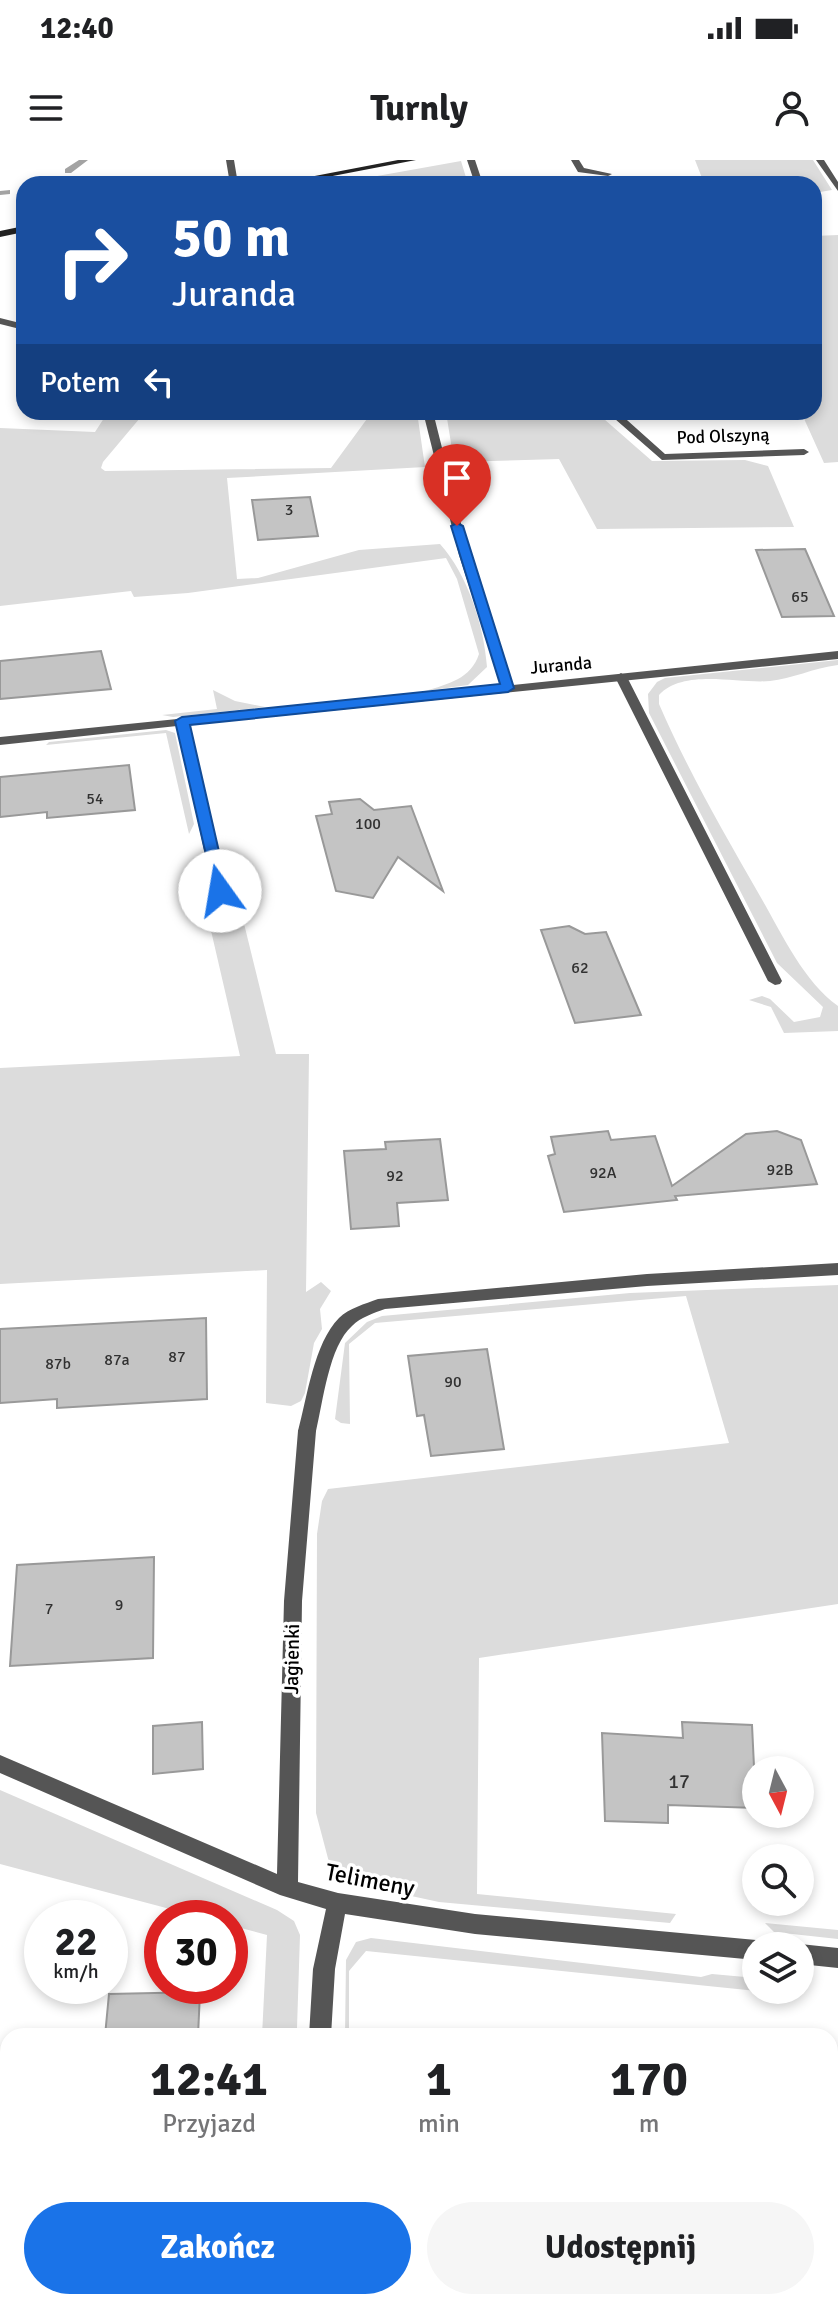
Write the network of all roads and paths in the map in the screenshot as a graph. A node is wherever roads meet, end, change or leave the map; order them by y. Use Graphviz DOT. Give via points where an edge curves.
graph roads {
  1 [pos="412,160"];
  2 [pos="575,160"];
  3 [pos="820,160"];
  4 [pos="608,174"];
  5 [pos="322,176"];
  6 [pos="838,189"];
  7 [pos="430,420"];
  8 [pos="621,420"];
  9 [pos="804,452"];
  10 [pos="838,655"];
  11 [pos="621,677"];
  12 [pos="508,688"];
  13 [pos="182,721"];
  14 [pos="0,741"];
  15 [pos="220,891"];
  16 [pos="775,981"];
  17 [pos="838,1269"];
  18 [pos="0,1764"];
  19 [pos="287,1888"];
  20 [pos="338,1903"];
  21 [pos="742,1949"];
  22 [pos="814,1955"];
  23 [pos="838,1958"];
  24 [pos="320,2028"];
  1 -- 5 [label="street"];
  2 -- 4 [label="street" via="581,170"];
  3 -- 6 [label="street"];
  7 -- 12 [label="street" via="464,555"];
  8 -- 9 [label="street, Pod Olszyną" via="662,457"];
  10 -- 11 [label="street, Juranda"];
  11 -- 12 [label="street, Juranda"];
  11 -- 16 [label="street"];
  12 -- 13 [label="street, Juranda"];
  13 -- 14 [label="street, Juranda"];
  13 -- 15 [label="street"];
  17 -- 19 [label="street, Jagienki" via="384,1303 336,1331 307,1431 293,1601"];
  18 -- 19 [label="street, Telimeny"];
  19 -- 20 [label="street, Telimeny"];
  20 -- 21 [label="street, Telimeny" via="475,1924"];
  20 -- 24 [label="street" via="326,1942"];
  22 -- 23 [label="street"];
}
